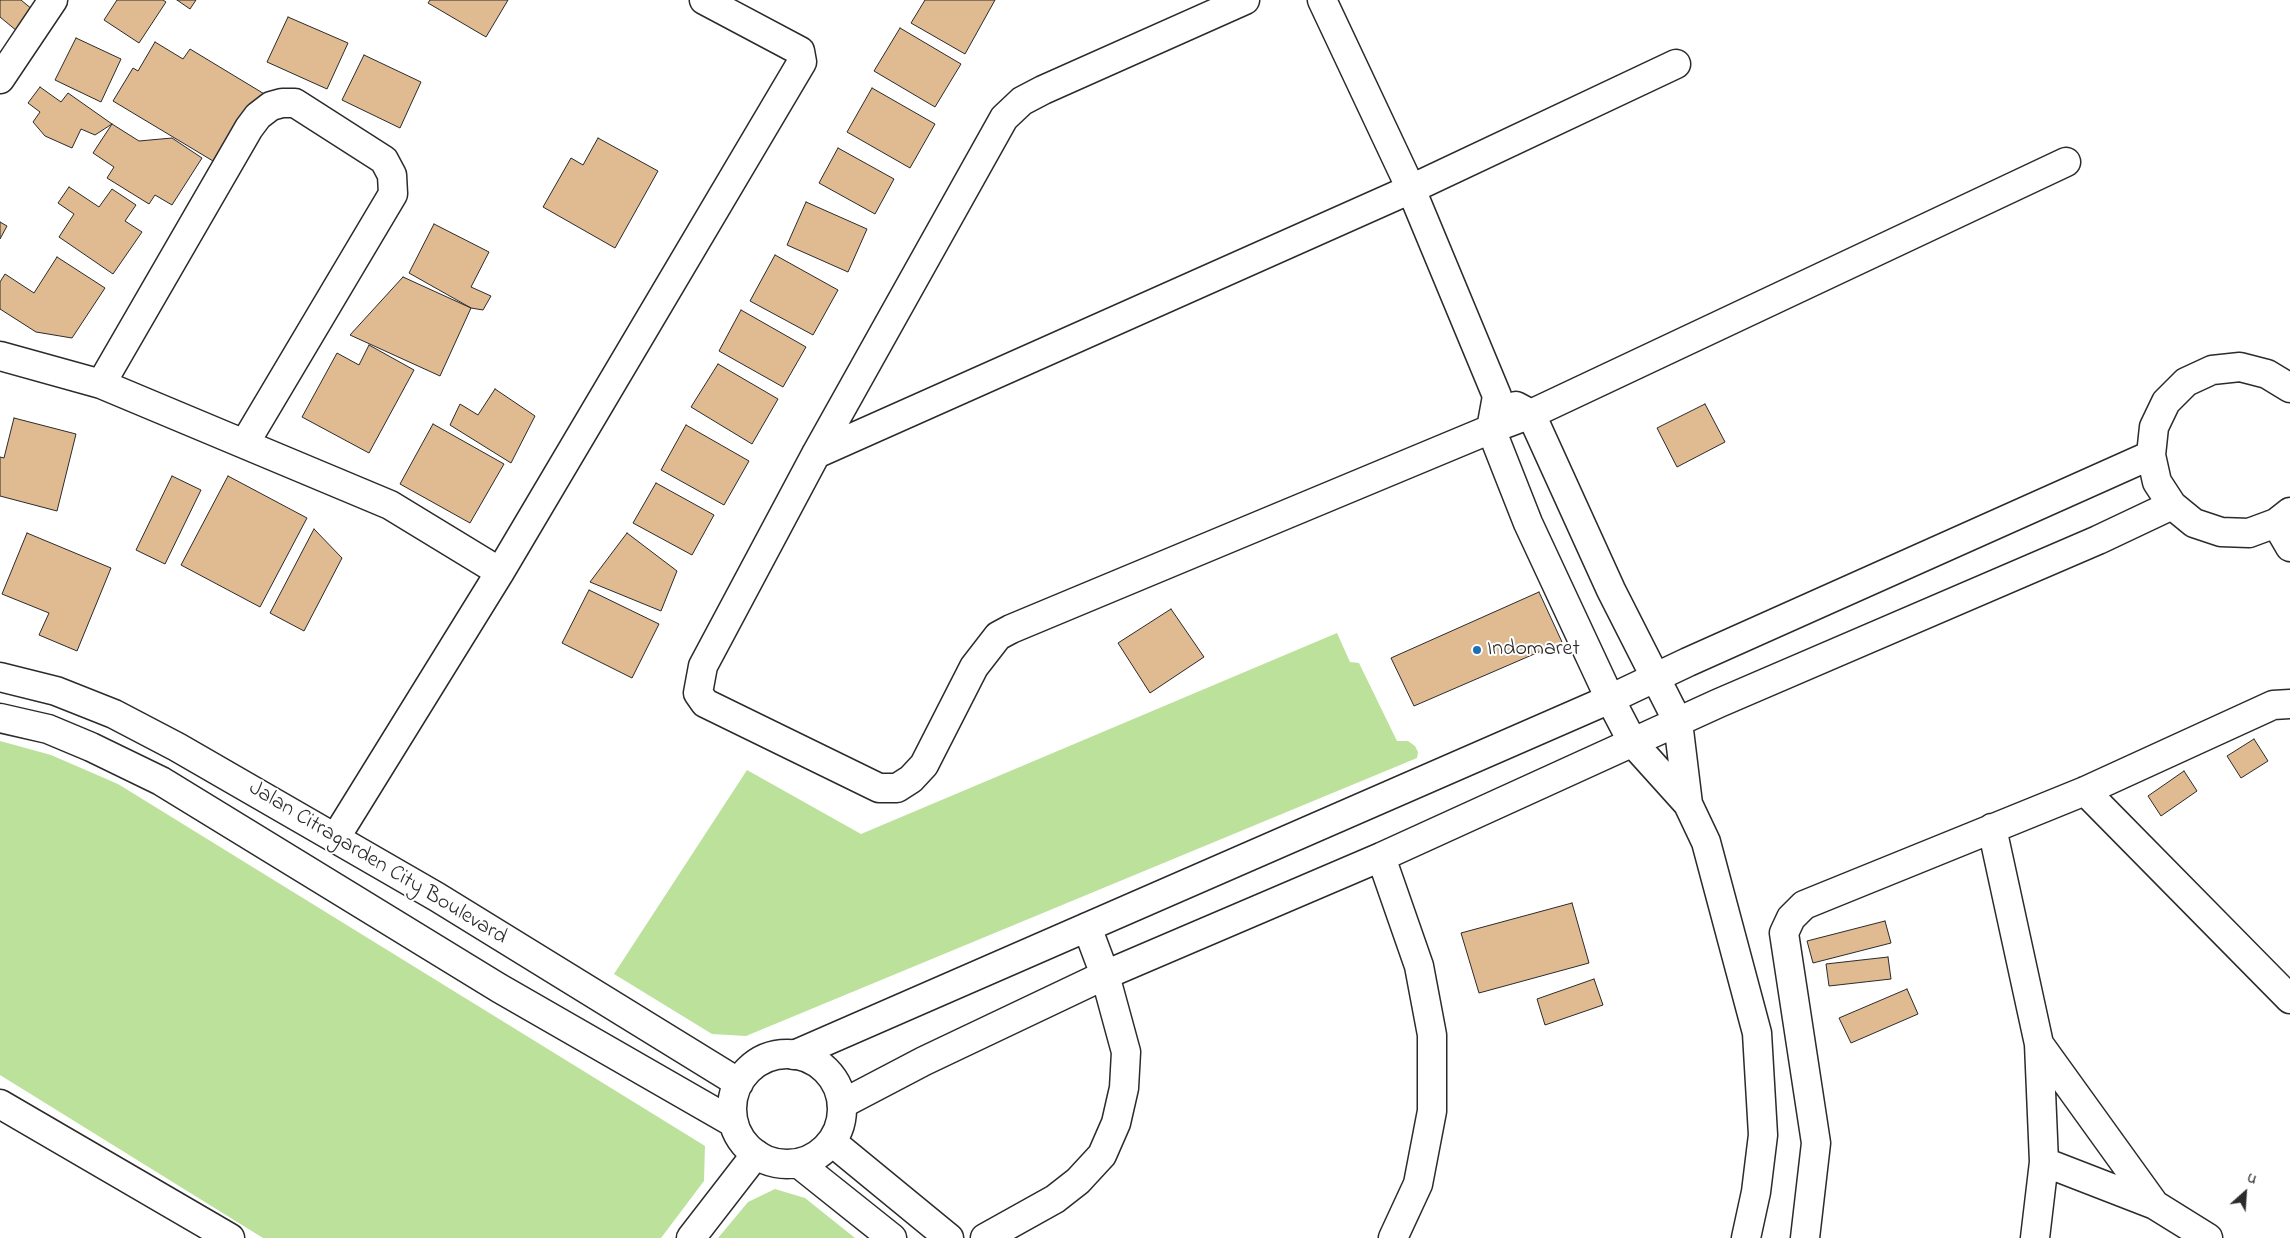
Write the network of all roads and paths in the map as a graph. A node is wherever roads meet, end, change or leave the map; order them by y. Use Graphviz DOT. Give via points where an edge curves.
graph roads {
  1 [pos="54,0"];
  2 [pos="704,0"];
  3 [pos="1245,0"];
  4 [pos="1322,0"];
  5 [pos="1676,64"];
  6 [pos="0,79"];
  7 [pos="2066,162"];
  8 [pos="1411,189"];
  9 [pos="0,356"];
  10 [pos="101,384"];
  11 [pos="2290,388"];
  12 [pos="1497,396"];
  13 [pos="1531,414"];
  14 [pos="1491,428"];
  15 [pos="245,443"];
  16 [pos="816,454"];
  17 [pos="2151,455"];
  18 [pos="2172,505"];
  19 [pos="2283,518"];
  20 [pos="2290,547"];
  21 [pos="500,572"];
  22 [pos="0,677"];
  23 [pos="1656,677"];
  24 [pos="1610,699"];
  25 [pos="2290,704"];
  26 [pos="0,718"];
  27 [pos="1678,722"];
  28 [pos="1633,743"];
  29 [pos="2084,791"];
  30 [pos="1688,804"];
  31 [pos="1992,828"];
  32 [pos="336,837"];
  33 [pos="1381,857"];
  34 [pos="1087,927"];
  35 [pos="1105,975"];
  36 [pos="2290,999"];
  37 [pos="2039,1044"];
  38 [pos="794,1055"];
  39 [pos="739,1083"];
  40 [pos="0,1104"];
  41 [pos="842,1104"];
  42 [pos="734,1123"];
  43 [pos="832,1142"];
  44 [pos="756,1154"];
  45 [pos="2044,1162"];
  46 [pos="798,1163"];
  47 [pos="2155,1205"];
  48 [pos="230,1238"];
  49 [pos="690,1238"];
  50 [pos="892,1238"];
  51 [pos="949,1238"];
  52 [pos="985,1238"];
  53 [pos="1393,1238"];
  54 [pos="1746,1238"];
  55 [pos="1805,1238"];
  56 [pos="2035,1238"];
  57 [pos="2208,1238"];
  1 -- 6 [label="street"];
  2 -- 21 [label="street" via="800,51 802,62"];
  3 -- 16 [label="street" via="1043,90 1022,101 1004,118"];
  4 -- 8 [label="street"];
  5 -- 8 [label="street"];
  7 -- 13 [label="street"];
  8 -- 12 [label="street"];
  8 -- 16 [label="street"];
  9 -- 10 [label="street"];
  10 -- 15 [label="street"];
  10 -- 15 [label="street" via="258,116 271,106 295,103 384,160 392,175 393,194"];
  11 -- 17 [label="street" via="2267,374 2240,367 2212,370 2186,382 2162,410 2154,427"];
  12 -- 13 [label="street"];
  12 -- 14 [label="street"];
  13 -- 14 [label="street"];
  13 -- 23 [label="street" via="1611,590"];
  14 -- 16 [label="street" via="998,636 974,667 924,765 897,788 879,788 705,703 698,693 703,666"];
  14 -- 24 [label="street" via="1528,523"];
  15 -- 21 [label="street" via="390,505"];
  17 -- 18 [label="street" via="2157,482"];
  17 -- 23 [label="street"];
  18 -- 19 [label="street" via="2194,523 2220,532 2249,533"];
  18 -- 27 [label="street"];
  19 -- 20 [label="street"];
  21 -- 32 [label="street"];
  22 -- 32 [label="street, Jalan Citragarden City Boulevard" via="56,691 114,714"];
  23 -- 24 [label="street"];
  23 -- 27 [label="street"];
  24 -- 28 [label="street"];
  24 -- 34 [label="street"];
  25 -- 29 [label="street" via="2274,705"];
  26 -- 42 [label="street, Jalan Citragarden City Boulevard" via="48,729 161,780 499,988"];
  27 -- 28 [label="street"];
  27 -- 30 [label="street"];
  28 -- 30 [label="street"];
  28 -- 33 [label="street"];
  29 -- 31 [label="street"];
  29 -- 36 [label="street"];
  30 -- 54 [label="street" via="1706,842 1758,1033 1763,1135"];
  31 -- 37 [label="street"];
  31 -- 55 [label="street" via="1804,905 1791,918 1784,933 1816,1143"];
  32 -- 39 [label="street, Jalan Citragarden City Boulevard"];
  33 -- 35 [label="street"];
  33 -- 53 [label="street" via="1419,966 1432,1035 1432,1111 1418,1184"];
  34 -- 35 [label="street"];
  34 -- 38 [label="street"];
  35 -- 41 [label="street"];
  35 -- 52 [label="street" via="1126,1052 1124,1088 1116,1122 1102,1154 1055,1199"];
  37 -- 45 [label="street"];
  37 -- 47 [label="street"];
  38 -- 39 [label="street" via="776,1056 759,1062"];
  38 -- 41 [label="street" via="812,1060 826,1070 838,1086"];
  39 -- 42 [label="street" via="734,1096"];
  40 -- 48 [label="street"];
  41 -- 43 [label="street" via="840,1127"];
  42 -- 44 [label="street" via="746,1146"];
  43 -- 46 [label="street" via="819,1154"];
  43 -- 51 [label="street"];
  44 -- 46 [label="street" via="771,1162"];
  44 -- 49 [label="street"];
  45 -- 47 [label="street"];
  45 -- 56 [label="street"];
  46 -- 50 [label="street"];
  47 -- 57 [label="street"];
}
